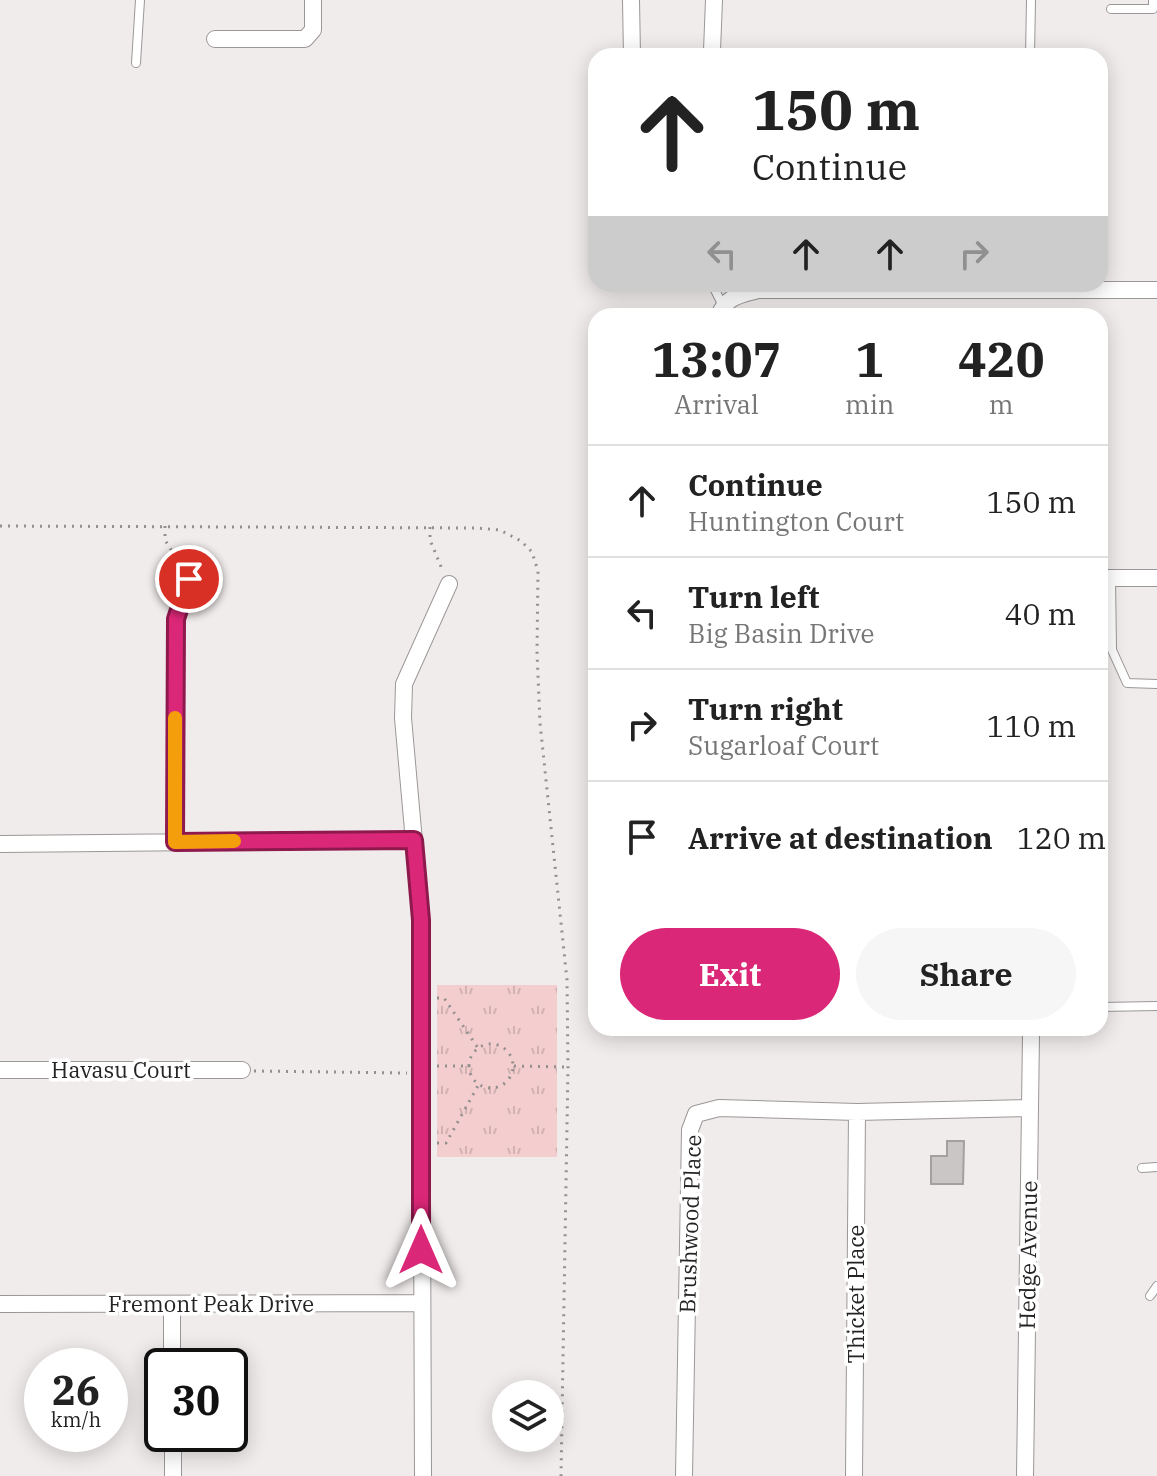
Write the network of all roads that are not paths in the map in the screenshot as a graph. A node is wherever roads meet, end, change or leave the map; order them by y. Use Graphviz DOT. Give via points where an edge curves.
graph roads {
  1 [pos="140,0"];
  2 [pos="313,0"];
  3 [pos="631,0"];
  4 [pos="714,0"];
  5 [pos="1031,0"];
  6 [pos="1153,0"];
  7 [pos="1111,9"];
  8 [pos="215,39"];
  9 [pos="632,48"];
  10 [pos="712,48"];
  11 [pos="1030,48"];
  12 [pos="136,63"];
  13 [pos="1108,289"];
  14 [pos="1157,290"];
  15 [pos="751,292"];
  16 [pos="723,308"];
  17 [pos="1108,578"];
  18 [pos="1157,578"];
  19 [pos="189,579"];
  20 [pos="449,584"];
  21 [pos="1108,602"];
  22 [pos="1157,684"];
  23 [pos="414,840"];
  24 [pos="175,842"];
  25 [pos="0,844"];
  26 [pos="1157,1006"];
  27 [pos="1108,1007"];
  28 [pos="1031,1036"];
  29 [pos="0,1070"];
  30 [pos="242,1070"];
  31 [pos="1030,1108"];
  32 [pos="857,1112"];
  33 [pos="1157,1167"];
  34 [pos="1142,1168"];
  35 [pos="1157,1286"];
  36 [pos="1150,1296"];
  37 [pos="421,1303"];
  38 [pos="0,1304"];
  39 [pos="172,1304"];
  40 [pos="172,1348"];
  41 [pos="173,1452"];
  42 [pos="173,1476"];
  43 [pos="423,1476"];
  44 [pos="684,1476"];
  45 [pos="854,1476"];
  46 [pos="1025,1476"];
  1 -- 12 [label="lane"];
  2 -- 8 [label="street" via="313,30 305,39"];
  3 -- 9 [label="street"];
  4 -- 10 [label="street"];
  5 -- 11 [label="lane"];
  6 -- 7 [label="lane" via="1153,9"];
  13 -- 14 [label="street"];
  15 -- 16 [label="street" via="732,297"];
  17 -- 18 [label="street"];
  19 -- 24 [label="street" via="176,619"];
  20 -- 23 [label="street" via="404,684"];
  21 -- 22 [label="lane" via="1112,650 1127,683"];
  23 -- 24 [label="street"];
  23 -- 37 [label="street" via="421,920"];
  24 -- 25 [label="street"];
  26 -- 27 [label="lane"];
  28 -- 31 [label="street, Hedge Avenue"];
  29 -- 30 [label="street, Havasu Court"];
  31 -- 32 [label="street, Brushwood Place"];
  31 -- 46 [label="street, Hedge Avenue"];
  32 -- 44 [label="street, Brushwood Place" via="719,1108 696,1114 690,1130"];
  32 -- 45 [label="street, Thicket Place"];
  33 -- 34 [label="lane"];
  35 -- 36 [label="lane"];
  37 -- 39 [label="street, Fremont Peak Drive"];
  37 -- 43 [label="street"];
  38 -- 39 [label="street, Fremont Peak Drive"];
  39 -- 40 [label="street"];
  41 -- 42 [label="street"];
}
